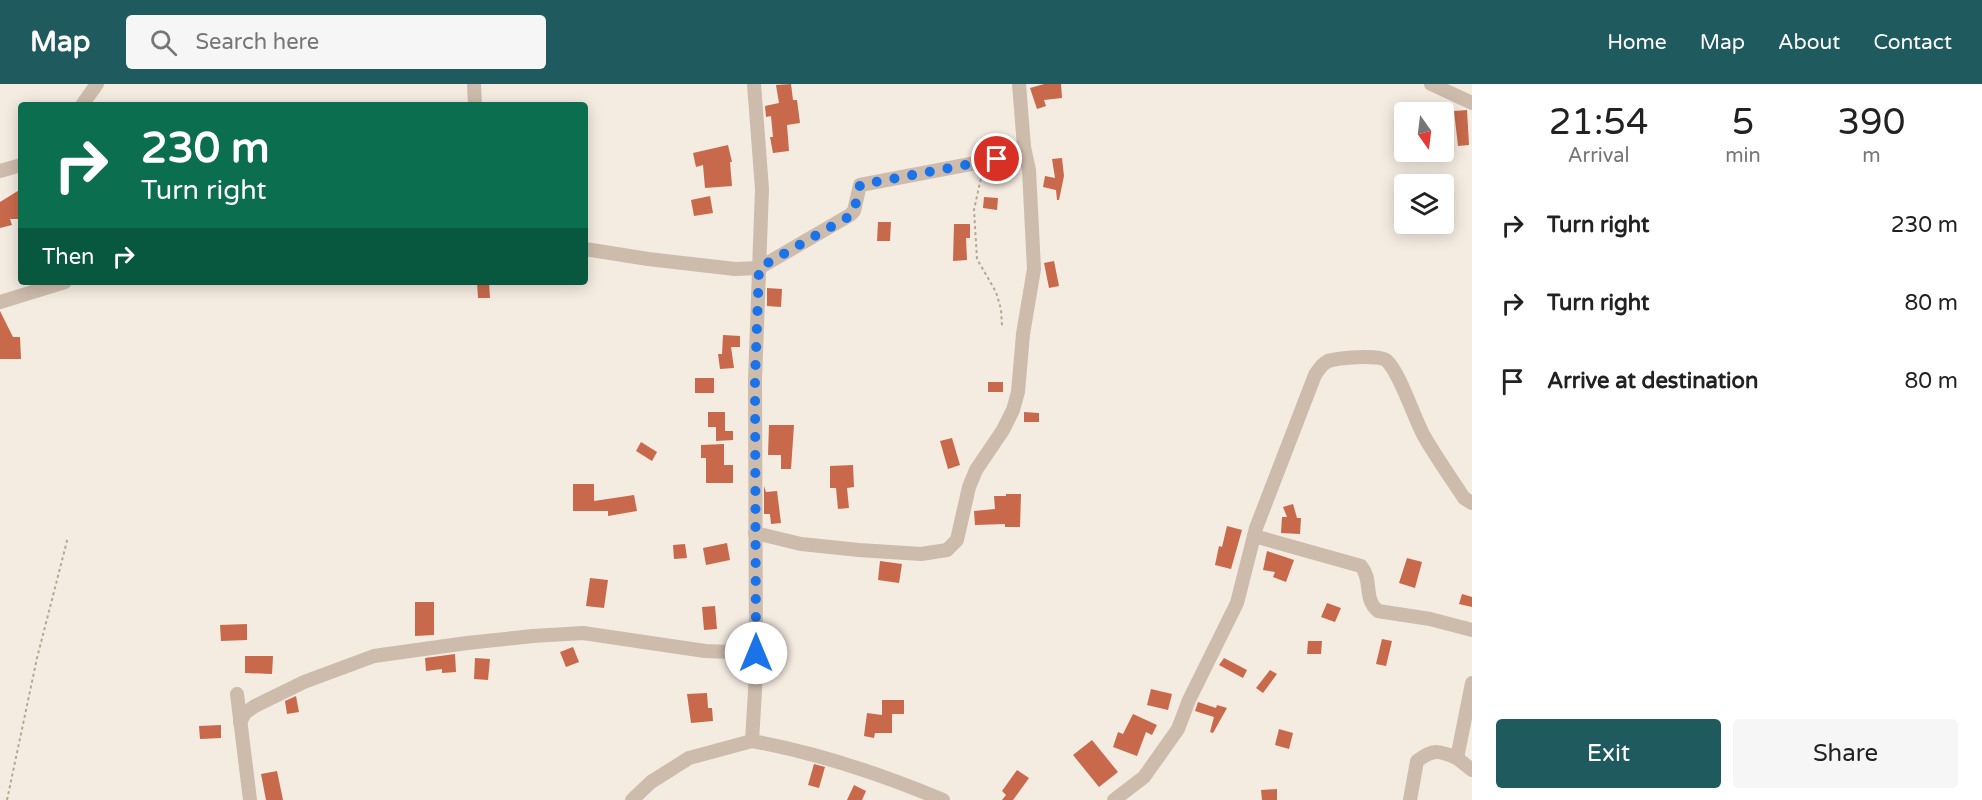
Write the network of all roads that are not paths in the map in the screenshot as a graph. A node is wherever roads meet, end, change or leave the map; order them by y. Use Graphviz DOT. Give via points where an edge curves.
graph roads {
  1 [pos="97,84"];
  2 [pos="474,84"];
  3 [pos="754,84"];
  4 [pos="1019,84"];
  5 [pos="1431,84"];
  6 [pos="84,102"];
  7 [pos="475,102"];
  8 [pos="1472,103"];
  9 [pos="1024,147"];
  10 [pos="18,166"];
  11 [pos="0,171"];
  12 [pos="588,249"];
  13 [pos="759,268"];
  14 [pos="55,285"];
  15 [pos="0,302"];
  16 [pos="1472,503"];
  17 [pos="755,533"];
  18 [pos="1254,536"];
  19 [pos="1472,630"];
  20 [pos="756,653"];
  21 [pos="1472,683"];
  22 [pos="237,694"];
  23 [pos="240,723"];
  24 [pos="752,741"];
  25 [pos="1456,758"];
  26 [pos="1472,770"];
  27 [pos="250,800"];
  28 [pos="632,800"];
  29 [pos="944,800"];
  30 [pos="1114,800"];
  31 [pos="1410,800"];
  1 -- 6 [label="street"];
  2 -- 7 [label="street"];
  3 -- 13 [label="street" via="762,189"];
  4 -- 9 [label="street"];
  5 -- 8 [label="street"];
  9 -- 13 [label="street" via="997,159 860,185 850,216"];
  9 -- 17 [label="street" via="1029,170 1034,269 1018,392 1003,430 976,470 957,540 937,553 898,553 801,544"];
  10 -- 11 [label="street"];
  12 -- 13 [label="street" via="735,269"];
  13 -- 17 [label="street"];
  14 -- 15 [label="street"];
  16 -- 18 [label="street" via="1464,498 1424,436 1387,361 1366,357 1328,361 1315,375"];
  17 -- 20 [label="street"];
  18 -- 19 [label="street" via="1360,566 1368,578 1371,606 1378,610"];
  18 -- 30 [label="street" via="1237,603 1178,729 1144,777"];
  20 -- 23 [label="street" via="705,651 583,633 467,643 374,656 304,682 255,706"];
  20 -- 24 [label="street"];
  21 -- 25 [label="street"];
  22 -- 23 [label="street"];
  23 -- 27 [label="street"];
  24 -- 28 [label="street" via="689,758 651,782"];
  24 -- 29 [label="street" via="832,759"];
  25 -- 26 [label="street"];
  25 -- 31 [label="street" via="1440,751 1428,752 1417,761"];
}
